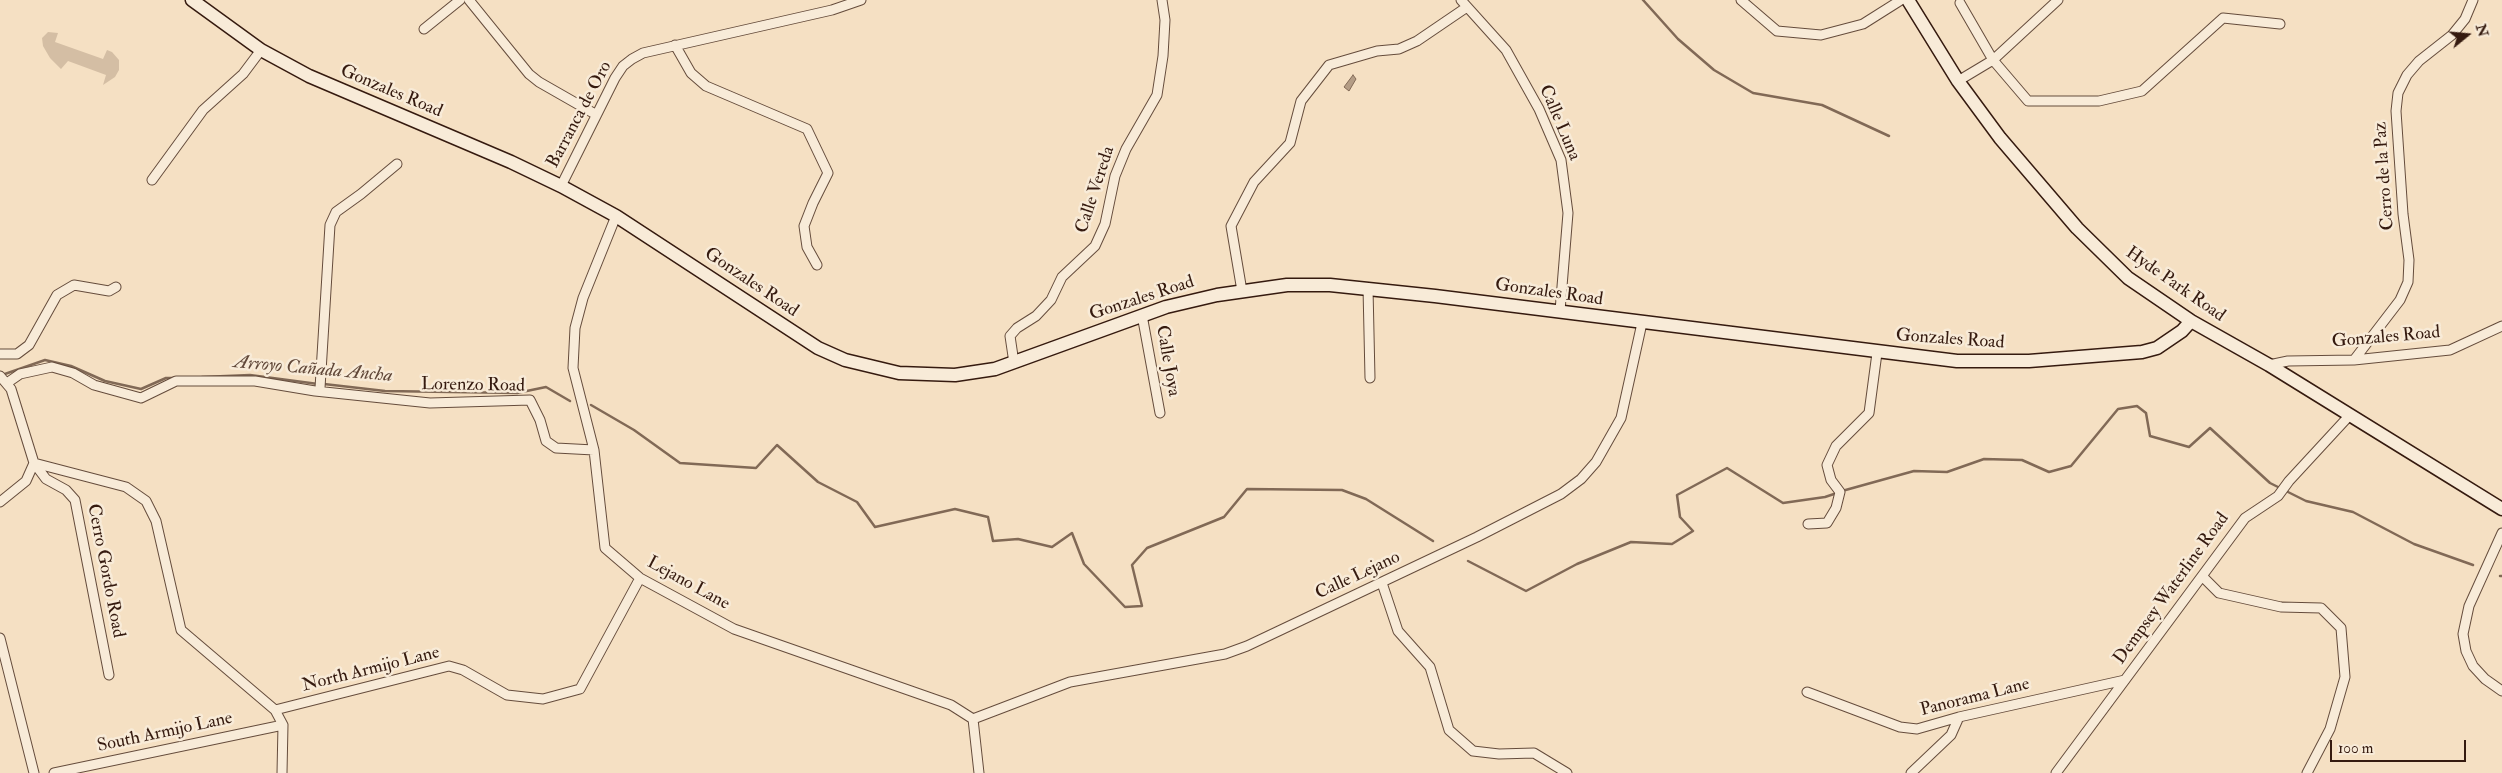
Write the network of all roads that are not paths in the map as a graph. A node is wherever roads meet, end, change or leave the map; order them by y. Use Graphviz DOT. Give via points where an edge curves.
graph roads {
  1 [pos="192,0"];
  2 [pos="460,0"];
  3 [pos="469,0"];
  4 [pos="861,0"];
  5 [pos="1162,0"];
  6 [pos="1741,0"];
  7 [pos="1901,0"];
  8 [pos="1908,0"];
  9 [pos="2058,0"];
  10 [pos="2473,0"];
  11 [pos="1960,3"];
  12 [pos="1464,4"];
  13 [pos="2280,24"];
  14 [pos="424,29"];
  15 [pos="675,45"];
  16 [pos="261,50"];
  17 [pos="1993,60"];
  18 [pos="1958,81"];
  19 [pos="595,114"];
  20 [pos="397,164"];
  21 [pos="152,180"];
  22 [pos="561,186"];
  23 [pos="616,216"];
  24 [pos="817,265"];
  25 [pos="116,287"];
  26 [pos="1368,288"];
  27 [pos="1242,291"];
  28 [pos="1560,311"];
  29 [pos="1142,315"];
  30 [pos="2191,321"];
  31 [pos="1642,323"];
  32 [pos="2502,326"];
  33 [pos="1877,352"];
  34 [pos="0,354"];
  35 [pos="2354,360"];
  36 [pos="1014,363"];
  37 [pos="2268,365"];
  38 [pos="0,376"];
  39 [pos="1370,378"];
  40 [pos="7,383"];
  41 [pos="320,384"];
  42 [pos="1160,413"];
  43 [pos="2349,416"];
  44 [pos="594,450"];
  45 [pos="34,463"];
  46 [pos="0,502"];
  47 [pos="2502,509"];
  48 [pos="1808,524"];
  49 [pos="2502,533"];
  50 [pos="2202,576"];
  51 [pos="640,578"];
  52 [pos="1382,583"];
  53 [pos="0,638"];
  54 [pos="109,674"];
  55 [pos="2125,680"];
  56 [pos="2502,691"];
  57 [pos="1807,692"];
  58 [pos="275,710"];
  59 [pos="1960,717"];
  60 [pos="973,719"];
  61 [pos="283,725"];
  62 [pos="34,773"];
  63 [pos="54,773"];
  64 [pos="282,773"];
  65 [pos="979,773"];
  66 [pos="1566,773"];
  67 [pos="1911,773"];
  68 [pos="2056,773"];
  69 [pos="2307,773"];
  1 -- 16 [label="street, Gonzales Road"];
  2 -- 14 [label="street"];
  3 -- 19 [label="street" via="529,74"];
  4 -- 15 [label="street, Barranca de Oro" via="832,10"];
  5 -- 36 [label="street, Calle Vereda" via="1166,20 1157,95 1126,149 1115,176 1105,224 1095,246 1062,278 1051,300 1010,336"];
  6 -- 7 [label="street" via="1777,31 1821,35 1863,24"];
  8 -- 18 [label="street, Hyde Park Road"];
  9 -- 17 [label="street"];
  10 -- 35 [label="street, Cerro de la Paz" via="2466,19 2452,35 2419,61 2398,93 2396,111 2402,214 2409,260 2408,282 2400,300"];
  11 -- 17 [label="street"];
  12 -- 27 [label="street" via="1417,41 1399,49 1377,51 1329,65 1301,101 1290,143 1254,182 1231,226"];
  12 -- 28 [label="street, Calle Luna" via="1506,50 1539,109 1561,160 1568,214"];
  13 -- 17 [label="street" via="2223,18 2142,91 2099,100 2028,101"];
  15 -- 19 [label="street, Barranca de Oro" via="643,53 623,66"];
  15 -- 24 [label="street" via="691,73 706,86 807,129 828,174 804,226 806,247"];
  16 -- 21 [label="street" via="244,74 203,110"];
  16 -- 22 [label="street, Gonzales Road" via="308,76"];
  17 -- 18 [label="street"];
  18 -- 30 [label="street, Hyde Park Road" via="2000,138 2077,228 2128,278"];
  19 -- 22 [label="street, Barranca de Oro"];
  20 -- 41 [label="street" via="336,212 330,225"];
  22 -- 23 [label="street, Gonzales Road"];
  23 -- 36 [label="street, Gonzales Road" via="818,348 845,360 899,373 935,375 975,373"];
  23 -- 44 [label="street, Lejano Lane" via="586,288 575,328 573,368"];
  25 -- 34 [label="street" via="108,291 74,285 57,295 29,345 17,354"];
  26 -- 27 [label="street, Gonzales Road" via="1287,285"];
  26 -- 28 [label="street, Gonzales Road"];
  26 -- 39 [label="street"];
  27 -- 29 [label="street, Gonzales Road" via="1192,300"];
  28 -- 31 [label="street, Gonzales Road"];
  29 -- 36 [label="street, Gonzales Road"];
  29 -- 42 [label="street, Calle Joya"];
  30 -- 33 [label="street, Gonzales Road" via="2157,348 2142,352 1993,362"];
  30 -- 37 [label="street, Hyde Park Road"];
  31 -- 33 [label="street, Gonzales Road"];
  31 -- 52 [label="street, Calle Lejano" via="1622,418 1596,462 1581,479 1550,500"];
  32 -- 35 [label="street, Gonzales Road" via="2450,350"];
  33 -- 48 [label="street" via="1869,413 1836,446 1827,465 1830,480 1840,492 1836,508 1827,523"];
  35 -- 37 [label="street, Gonzales Road" via="2288,361"];
  37 -- 43 [label="street, Hyde Park Road"];
  38 -- 40 [label="street, Cerro Gordo Road"];
  40 -- 44 [label="street, Lorenzo Road" via="20,374 52,367 73,372 94,385 141,398 176,381 255,381 430,403 530,400 546,441 556,448"];
  40 -- 45 [label="street, Cerro Gordo Road"];
  43 -- 47 [label="street, Hyde Park Road"];
  43 -- 50 [label="street, Dempsey Waterline Road" via="2278,496 2245,518"];
  44 -- 51 [label="street, Lejano Lane" via="605,548"];
  45 -- 46 [label="street" via="26,481"];
  45 -- 54 [label="street, Cerro Gordo Road" via="46,479 66,490 75,500"];
  45 -- 58 [label="street, Cerro Gordo Road" via="126,487 146,501 156,521 181,630"];
  49 -- 56 [label="street" via="2469,606 2463,634 2473,666"];
  50 -- 55 [label="street, Dempsey Waterline Road"];
  50 -- 69 [label="street" via="2219,593 2281,607 2321,608 2342,628 2345,677 2330,729"];
  51 -- 58 [label="street, North Armijo Lane" via="580,690 543,699 506,695 463,670 449,666"];
  51 -- 60 [label="street, Lejano Lane" via="734,629 952,705"];
  52 -- 60 [label="street, Calle Lejano" via="1225,654 1070,682"];
  52 -- 66 [label="street" via="1398,631 1430,667 1449,730 1472,751 1534,754"];
  53 -- 62 [label="street"];
  55 -- 59 [label="street, Panorama Lane"];
  55 -- 68 [label="street, Dempsey Waterline Road"];
  57 -- 59 [label="street, Panorama Lane" via="1900,727 1917,729"];
  58 -- 61 [label="street, Cerro Gordo Road"];
  59 -- 67 [label="street" via="1951,735"];
  60 -- 65 [label="street"];
  61 -- 63 [label="street, South Armijo Lane"];
  61 -- 64 [label="street, Cerro Gordo Road"];
}
